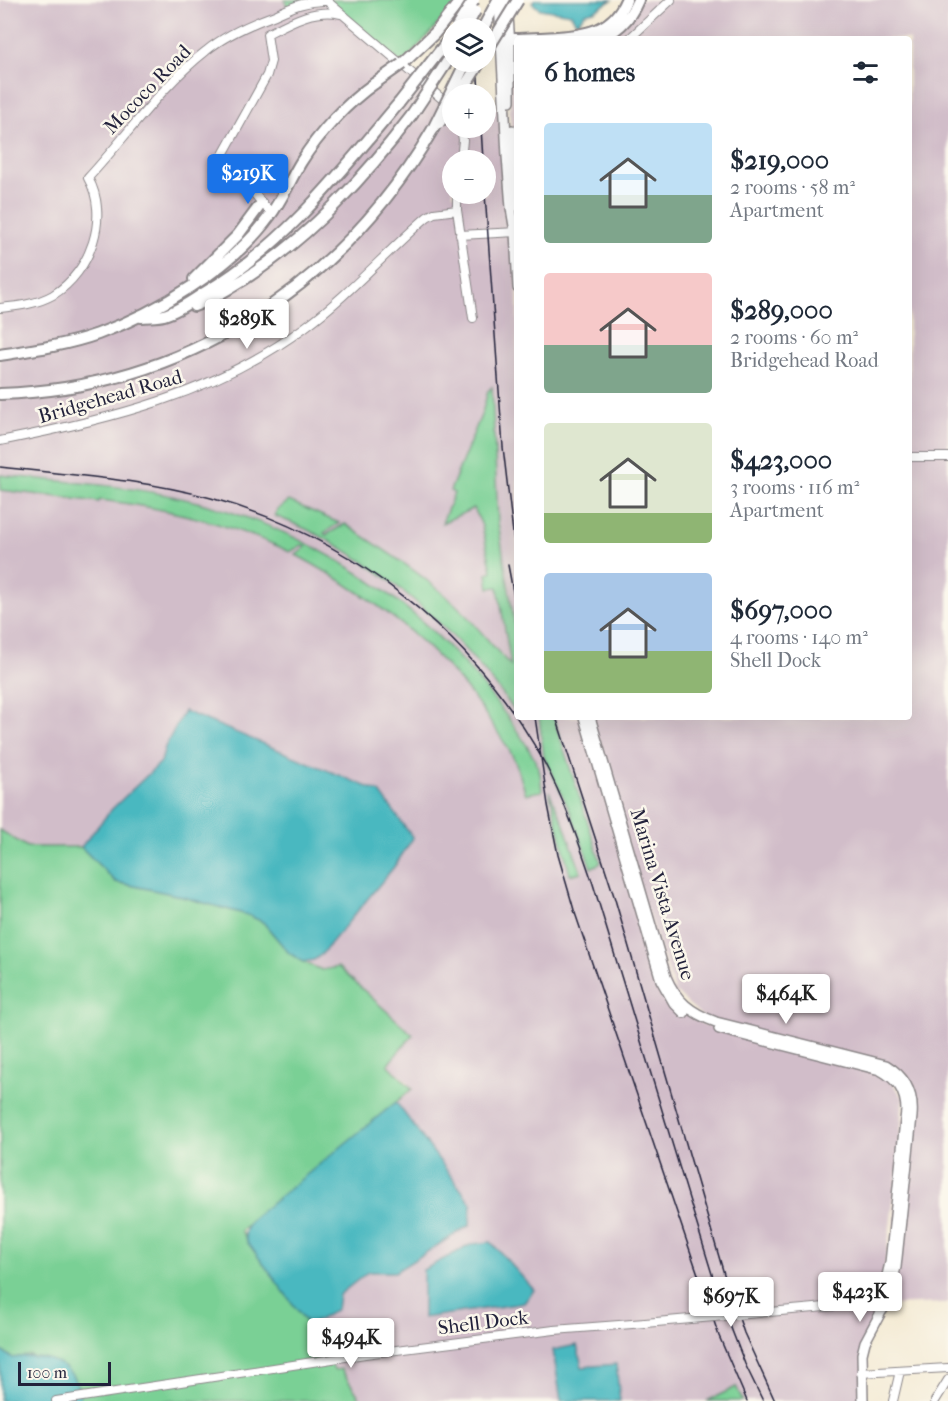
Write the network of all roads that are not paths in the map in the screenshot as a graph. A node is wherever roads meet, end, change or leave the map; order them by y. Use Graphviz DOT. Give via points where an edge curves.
graph roads {
  1 [pos="461,0"];
  2 [pos="474,0"];
  3 [pos="481,0"];
  4 [pos="498,0"];
  5 [pos="507,0"];
  6 [pos="518,0"];
  7 [pos="638,0"];
  8 [pos="670,0"];
  9 [pos="624,4"];
  10 [pos="342,14"];
  11 [pos="462,18"];
  12 [pos="471,18"];
  13 [pos="488,18"];
  14 [pos="496,36"];
  15 [pos="566,36"];
  16 [pos="604,36"];
  17 [pos="632,36"];
  18 [pos="510,43"];
  19 [pos="442,48"];
  20 [pos="442,70"];
  21 [pos="461,72"];
  22 [pos="442,98"];
  23 [pos="442,119"];
  24 [pos="433,129"];
  25 [pos="514,145"];
  26 [pos="261,204"];
  27 [pos="456,204"];
  28 [pos="456,210"];
  29 [pos="272,213"];
  30 [pos="514,224"];
  31 [pos="514,232"];
  32 [pos="460,235"];
  33 [pos="185,290"];
  34 [pos="0,308"];
  35 [pos="177,308"];
  36 [pos="138,317"];
  37 [pos="473,318"];
  38 [pos="0,354"];
  39 [pos="0,394"];
  40 [pos="0,441"];
  41 [pos="912,457"];
  42 [pos="948,457"];
  43 [pos="585,720"];
  44 [pos="591,720"];
  45 [pos="880,1308"];
  46 [pos="948,1368"];
  47 [pos="900,1371"];
  48 [pos="861,1373"];
  49 [pos="948,1380"];
  50 [pos="57,1401"];
  51 [pos="862,1401"];
  52 [pos="868,1401"];
  53 [pos="893,1401"];
  54 [pos="935,1401"];
  1 -- 29 [label="highway, bridge" via="424,44 348,105 313,145"];
  2 -- 11 [label="highway, bridge"];
  3 -- 12 [label="highway, bridge"];
  4 -- 13 [label="highway"];
  4 -- 18 [label="main road"];
  5 -- 18 [label="main road"];
  6 -- 14 [label="highway, bridge"];
  7 -- 16 [label="highway" via="620,26"];
  8 -- 17 [label="street"];
  9 -- 15 [label="highway" via="607,25 590,33"];
  10 -- 22 [label="street, Mococo Road"];
  10 -- 26 [label="street" via="313,14 267,34 269,70 214,172 218,181 226,185 241,178"];
  10 -- 34 [label="street, Mococo Road" via="327,2 302,3 206,51 88,178 97,197 96,226 87,258 72,280 52,296 33,304"];
  18 -- 25 [label="main road"];
  18 -- 30 [label="main road" via="510,208"];
  19 -- 35 [label="highway, bridge" via="399,103 283,234 235,273"];
  20 -- 35 [label="highway, bridge" via="412,115 341,199 293,244 214,296 195,306"];
  21 -- 24 [label="highway, bridge"];
  23 -- 24 [label="highway, bridge"];
  24 -- 39 [label="highway" via="396,186 357,233 308,279 258,315 199,347 136,371 70,387"];
  26 -- 29 [label="street"];
  26 -- 33 [label="highway" via="238,235"];
  27 -- 28 [label="street"];
  28 -- 32 [label="street"];
  28 -- 40 [label="street, Bridgehead Road" via="427,217 349,292 304,328 215,381 125,412"];
  29 -- 33 [label="highway" via="237,252"];
  31 -- 32 [label="street"];
  32 -- 37 [label="street"];
  33 -- 36 [label="highway"];
  35 -- 36 [label="highway" via="163,315"];
  36 -- 38 [label="highway" via="98,334"];
  41 -- 42 [label="street"];
  43 -- 45 [label="main road, Marina Vista Avenue" via="661,980 674,1003 704,1024 880,1070 898,1083 906,1112 889,1270"];
  44 -- 45 [label="main road, Marina Vista Avenue" via="666,977 684,1005 716,1022 886,1065 907,1084 912,1116 896,1267 886,1305"];
  45 -- 48 [label="main road, Marina Vista Avenue" via="865,1342"];
  45 -- 50 [label="street, Shell Dock, bridge" via="870,1302 554,1330"];
  46 -- 47 [label="street"];
  47 -- 48 [label="street"];
  47 -- 53 [label="street"];
  48 -- 51 [label="main road, Marina Vista Avenue"];
  48 -- 52 [label="main road"];
  49 -- 54 [label="street"];
}
